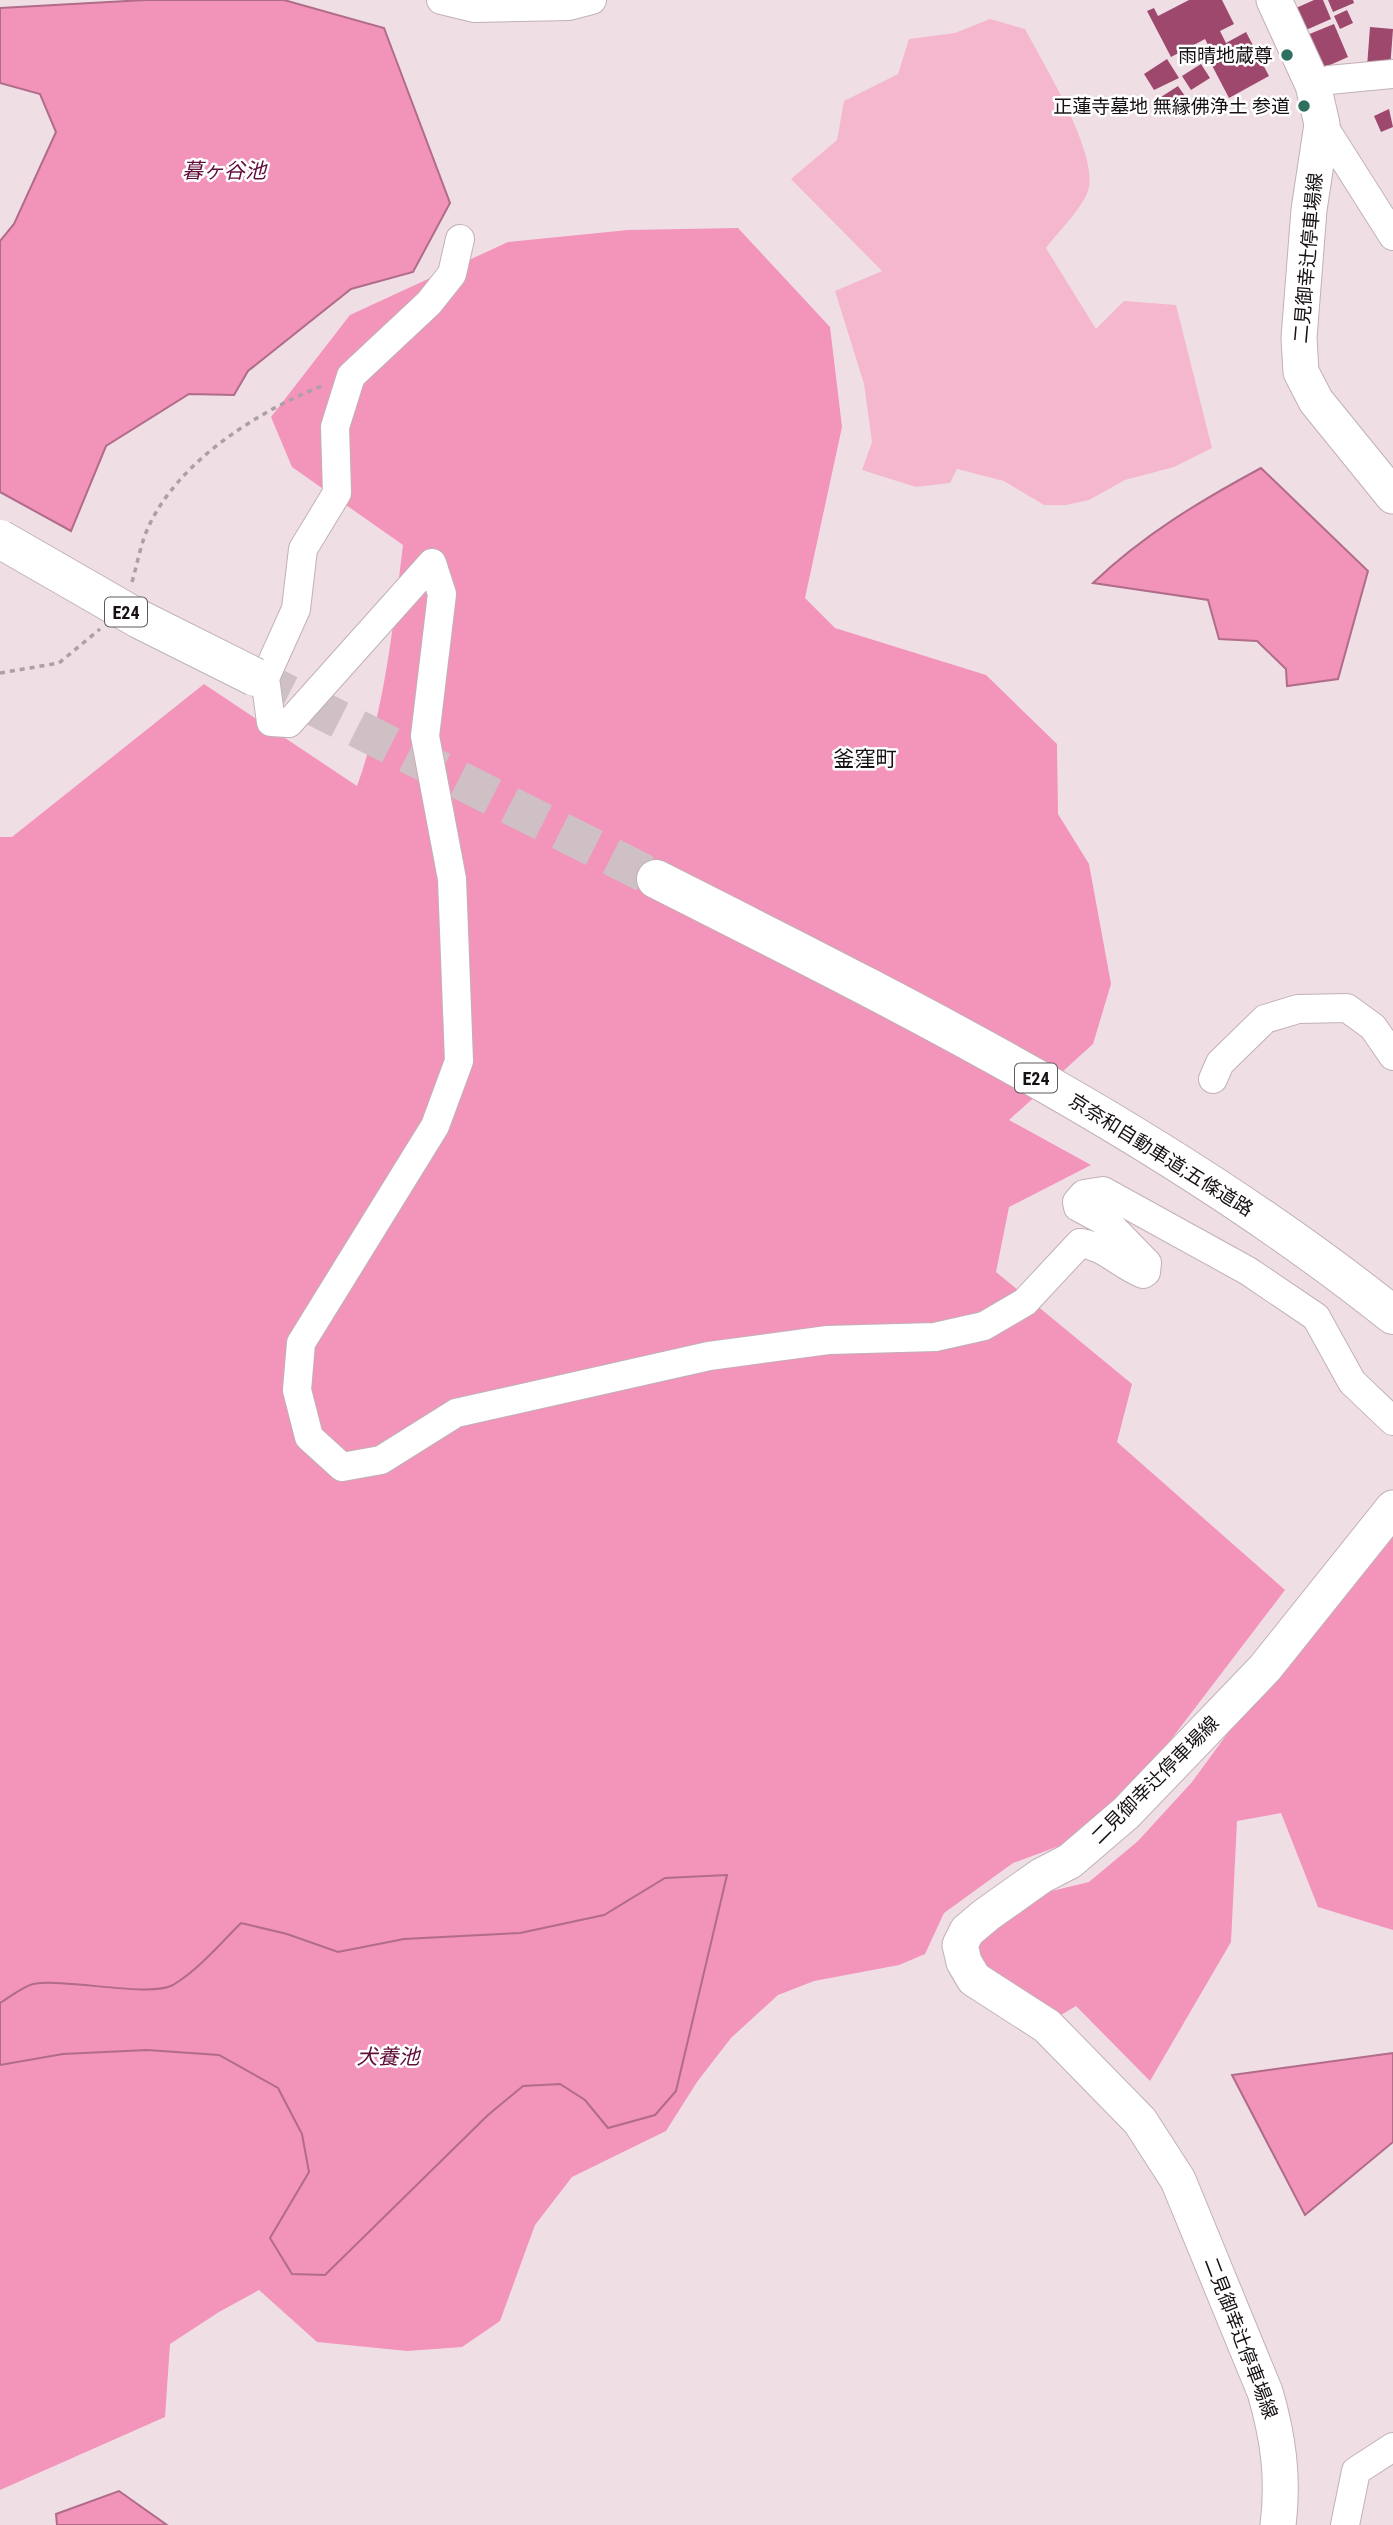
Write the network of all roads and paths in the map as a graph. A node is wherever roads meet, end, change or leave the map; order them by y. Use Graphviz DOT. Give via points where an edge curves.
graph roads {
  1 [pos="441,0"];
  2 [pos="592,0"];
  3 [pos="1274,0"];
  4 [pos="1393,74"];
  5 [pos="1313,85"];
  6 [pos="1322,124"];
  7 [pos="1393,236"];
  8 [pos="460,239"];
  9 [pos="351,376"];
  10 [pos="1393,496"];
  11 [pos="0,539"];
  12 [pos="129,592"];
  13 [pos="101,628"];
  14 [pos="0,673"];
  15 [pos="255,677"];
  16 [pos="656,879"];
  17 [pos="1393,1056"];
  18 [pos="1213,1079"];
  19 [pos="1393,1315"];
  20 [pos="1393,1420"];
  21 [pos="1393,1508"];
  22 [pos="1393,2447"];
  23 [pos="1347,2524"];
  24 [pos="1278,2525"];
  1 -- 2 [label="street" via="474,8 569,6"];
  3 -- 5 [label="main road, 二見御幸辻停車場線"];
  4 -- 5 [label="street"];
  5 -- 6 [label="main road, 二見御幸辻停車場線"];
  6 -- 7 [label="street"];
  6 -- 10 [label="main road, 二見御幸辻停車場線" via="1298,338 1301,372 1316,401"];
  8 -- 9 [label="street" via="452,274 429,303"];
  9 -- 12 [label="path" via="302,394 219,443 174,486 148,530"];
  9 -- 20 [label="street" via="335,426 337,493 303,549 296,609 265,678 271,722 289,723 432,563 442,594 425,736 452,879 459,1061 435,1126 301,1343 297,1390 309,1437 342,1467 381,1460 456,1413 709,1356 828,1340 935,1337 984,1326 1025,1301 1080,1243 1097,1246 1132,1270 1146,1272 1147,1264 1108,1223 1077,1207 1084,1194 1103,1191 1248,1271 1316,1317 1352,1382"];
  11 -- 15 [label="highway, E24, bridge" via="139,619"];
  13 -- 14 [label="path" via="59,663"];
  16 -- 19 [label="highway, 京奈和自動車道;五條道路 / E24" via="888,998 1117,1124 1324,1259"];
  17 -- 18 [label="street" via="1373,1027 1347,1008 1298,1009 1265,1019 1220,1063"];
  21 -- 24 [label="main road, 二見御幸辻停車場線" via="1265,1668 1126,1813 1070,1861 986,1914 967,1931 960,1945 974,1979 1047,2026 1117,2095 1140,2121 1178,2180 1276,2428 1281,2467"];
  22 -- 23 [label="street" via="1356,2471"];
}
